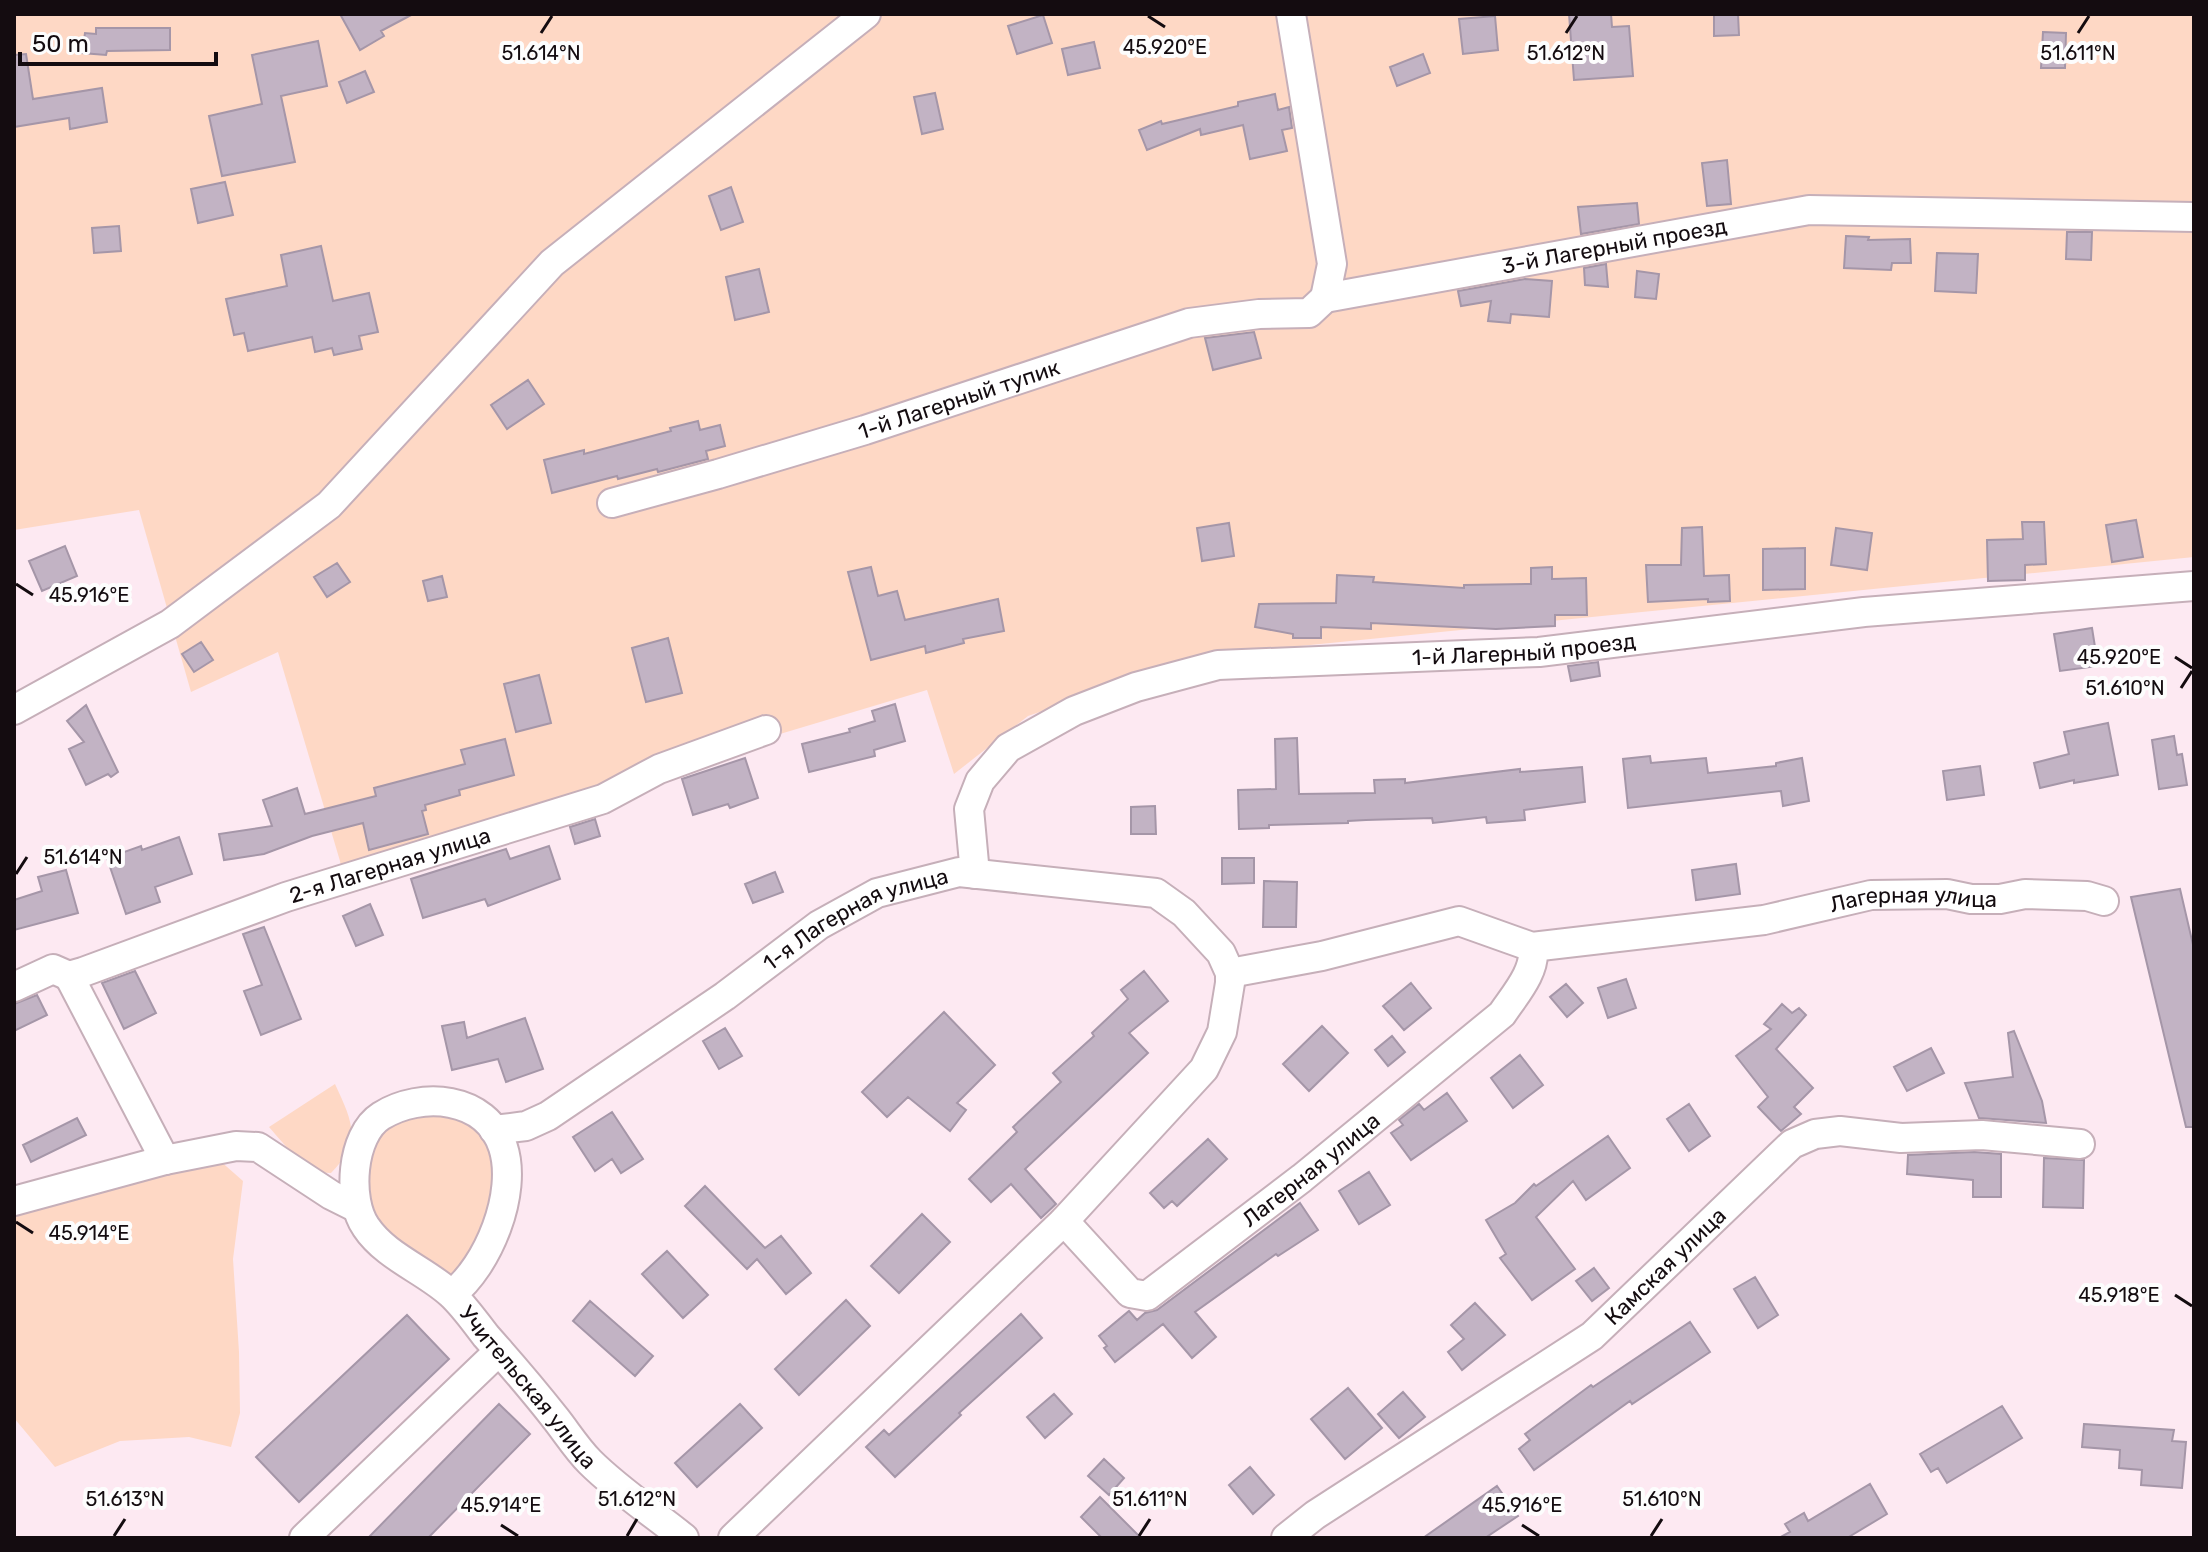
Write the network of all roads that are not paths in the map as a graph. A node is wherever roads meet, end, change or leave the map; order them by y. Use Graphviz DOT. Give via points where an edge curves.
graph roads {
  1 [pos="866,14"];
  2 [pos="1291,14"];
  3 [pos="2194,217"];
  4 [pos="1317,306"];
  5 [pos="612,503"];
  6 [pos="2194,586"];
  7 [pos="14,710"];
  8 [pos="766,730"];
  9 [pos="975,874"];
  10 [pos="2104,901"];
  11 [pos="1532,947"];
  12 [pos="1230,973"];
  13 [pos="69,976"];
  14 [pos="14,987"];
  15 [pos="494,1130"];
  16 [pos="2080,1144"];
  17 [pos="165,1160"];
  18 [pos="14,1201"];
  19 [pos="357,1208"];
  20 [pos="1064,1221"];
  21 [pos="452,1294"];
  22 [pos="499,1351"];
  23 [pos="304,1538"];
  24 [pos="684,1538"];
  25 [pos="733,1538"];
  26 [pos="1286,1538"];
  1 -- 7 [label="street" via="552,263 329,505 170,624"];
  2 -- 4 [label="street" via="1332,264"];
  3 -- 4 [label="street, 3-й Лагерный проезд" via="1809,210"];
  4 -- 5 [label="street, 1-й Лагерный тупик" via="1189,323 865,430"];
  6 -- 9 [label="street, 1-й Лагерный проезд" via="1864,612 1539,652 1218,665 1086,706 1008,748 980,781 969,809"];
  8 -- 13 [label="street, 2-я Лагерная улица" via="659,769 603,799 286,897"];
  9 -- 12 [label="street, 1-я Лагерная улица" via="1156,893 1184,913 1221,953"];
  9 -- 15 [label="street, 1-я Лагерная улица" via="959,872 877,893 819,925 548,1116 526,1126"];
  10 -- 11 [label="street, Лагерная улица" via="2025,894 2000,899 1871,895 1764,920"];
  11 -- 12 [label="street, Лагерная улица" via="1459,921"];
  11 -- 20 [label="street, Лагерная улица" via="1534,956 1522,985 1502,1014 1302,1178 1147,1296 1130,1293"];
  12 -- 20 [label="street" via="1222,1032 1204,1069"];
  13 -- 14 [label="street, 2-я Лагерная улица" via="53,969"];
  13 -- 17 [label="street"];
  15 -- 19 [label="street" via="477,1112 450,1102 422,1101 380,1117 368,1128 354,1165"];
  15 -- 21 [label="street" via="506,1171 498,1224 480,1263"];
  16 -- 26 [label="street, Камская улица" via="1840,1131 1792,1144 1592,1336"];
  17 -- 18 [label="street"];
  17 -- 19 [label="street" via="236,1146 258,1147"];
  19 -- 21 [label="street" via="366,1228 389,1249"];
  20 -- 25 [label="street"];
  21 -- 22 [label="street, Учительская улица"];
  22 -- 23 [label="street"];
  22 -- 24 [label="street, Учительская улица" via="589,1461"];
}
